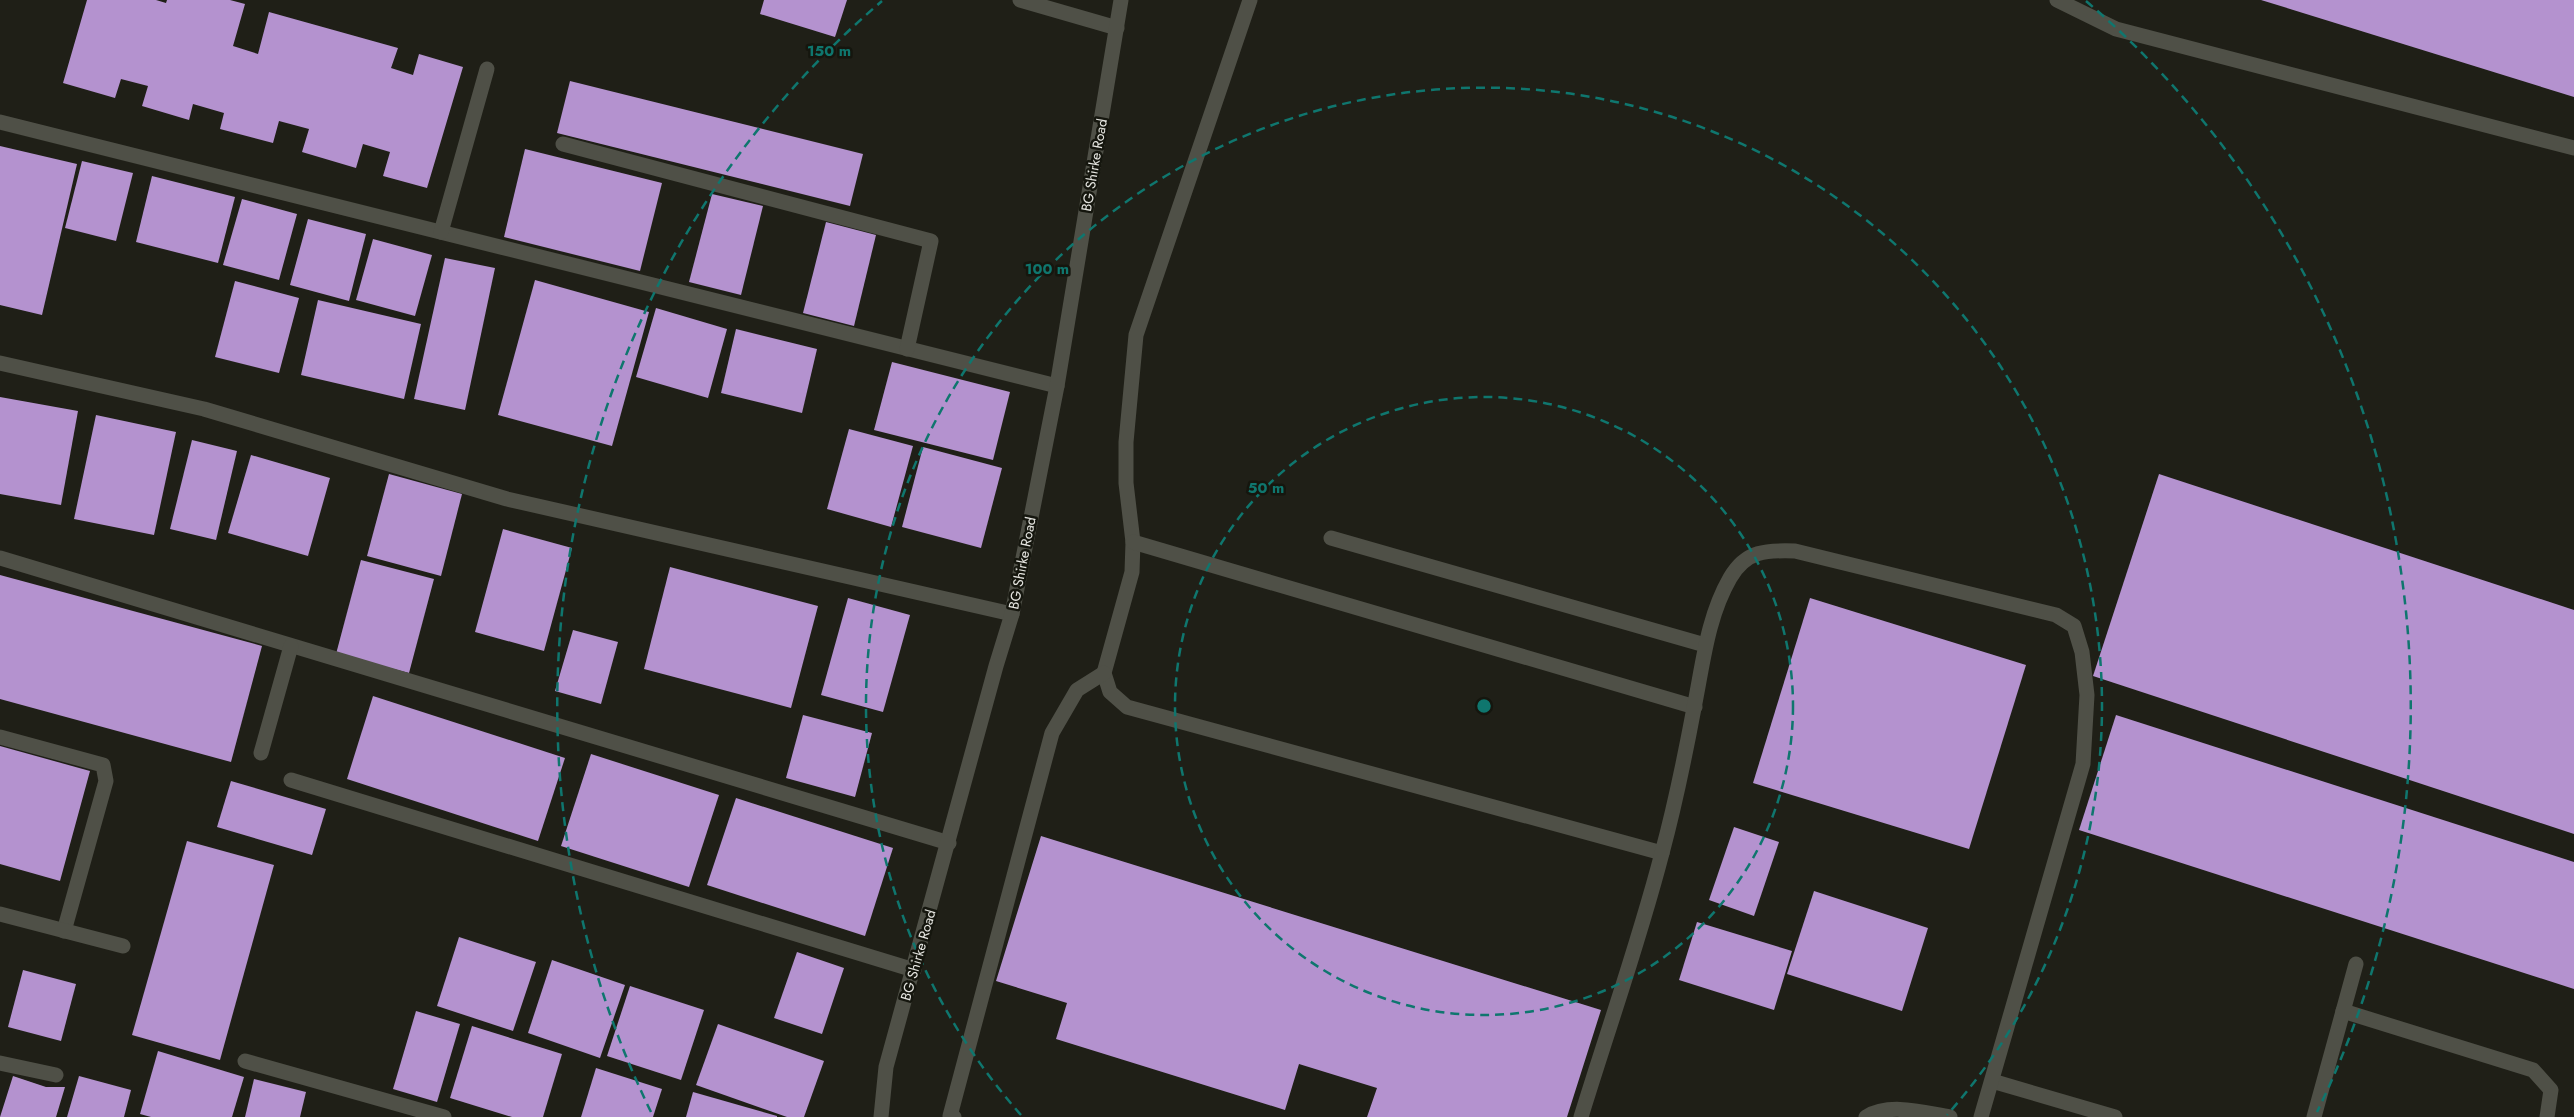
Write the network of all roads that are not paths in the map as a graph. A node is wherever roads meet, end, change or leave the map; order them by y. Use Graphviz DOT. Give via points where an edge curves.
graph roads {
  1 [pos="1020,0"];
  2 [pos="1121,0"];
  3 [pos="1250,0"];
  4 [pos="2057,0"];
  5 [pos="1117,28"];
  6 [pos="487,69"];
  7 [pos="0,122"];
  8 [pos="563,144"];
  9 [pos="2574,148"];
  10 [pos="441,232"];
  11 [pos="907,349"];
  12 [pos="0,363"];
  13 [pos="1057,386"];
  14 [pos="1331,538"];
  15 [pos="1133,542"];
  16 [pos="0,558"];
  17 [pos="1012,614"];
  18 [pos="1705,645"];
  19 [pos="291,646"];
  20 [pos="1104,673"];
  21 [pos="1695,707"];
  22 [pos="0,737"];
  23 [pos="260,753"];
  24 [pos="291,780"];
  25 [pos="949,843"];
  26 [pos="1662,853"];
  27 [pos="0,914"];
  28 [pos="64,931"];
  29 [pos="122,946"];
  30 [pos="2356,964"];
  31 [pos="914,970"];
  32 [pos="2343,1010"];
  33 [pos="245,1061"];
  34 [pos="0,1063"];
  35 [pos="56,1075"];
  36 [pos="1992,1081"];
  37 [pos="444,1117"];
  38 [pos="882,1117"];
  39 [pos="954,1117"];
  40 [pos="1581,1117"];
  41 [pos="1866,1117"];
  42 [pos="1950,1117"];
  43 [pos="1981,1117"];
  44 [pos="2115,1117"];
  45 [pos="2314,1117"];
  46 [pos="2547,1117"];
  1 -- 5 [label="street"];
  2 -- 5 [label="street, BG Shirke Road"];
  3 -- 15 [label="street" via="1136,335 1126,442 1126,483"];
  4 -- 9 [label="street" via="2116,28"];
  5 -- 13 [label="street, BG Shirke Road"];
  6 -- 10 [label="street"];
  7 -- 10 [label="street"];
  8 -- 11 [label="street" via="931,240"];
  10 -- 11 [label="street"];
  11 -- 13 [label="street"];
  12 -- 17 [label="street" via="204,409 507,499"];
  13 -- 17 [label="street, BG Shirke Road"];
  14 -- 18 [label="street"];
  15 -- 20 [label="street" via="1132,572"];
  15 -- 21 [label="street"];
  16 -- 19 [label="street"];
  17 -- 25 [label="street, BG Shirke Road"];
  18 -- 21 [label="street"];
  18 -- 36 [label="street" via="1712,618 1730,576 1746,559 1766,550 1795,551 2056,616 2074,626 2082,652 2087,695 2083,764"];
  19 -- 23 [label="street"];
  19 -- 25 [label="street"];
  20 -- 26 [label="street" via="1110,692 1127,707"];
  20 -- 39 [label="street" via="1077,690 1052,733 950,1116"];
  21 -- 26 [label="street"];
  22 -- 28 [label="street" via="103,765 106,781"];
  24 -- 31 [label="street"];
  25 -- 31 [label="street, BG Shirke Road"];
  26 -- 40 [label="street"];
  27 -- 28 [label="street"];
  28 -- 29 [label="street"];
  30 -- 32 [label="street"];
  31 -- 38 [label="street, BG Shirke Road" via="886,1067"];
  32 -- 45 [label="street"];
  32 -- 46 [label="street" via="2533,1070 2551,1090"];
  33 -- 37 [label="street"];
  34 -- 35 [label="street"];
  36 -- 43 [label="street"];
  36 -- 44 [label="street"];
  41 -- 42 [label="street" via="1902,1109"];
}
